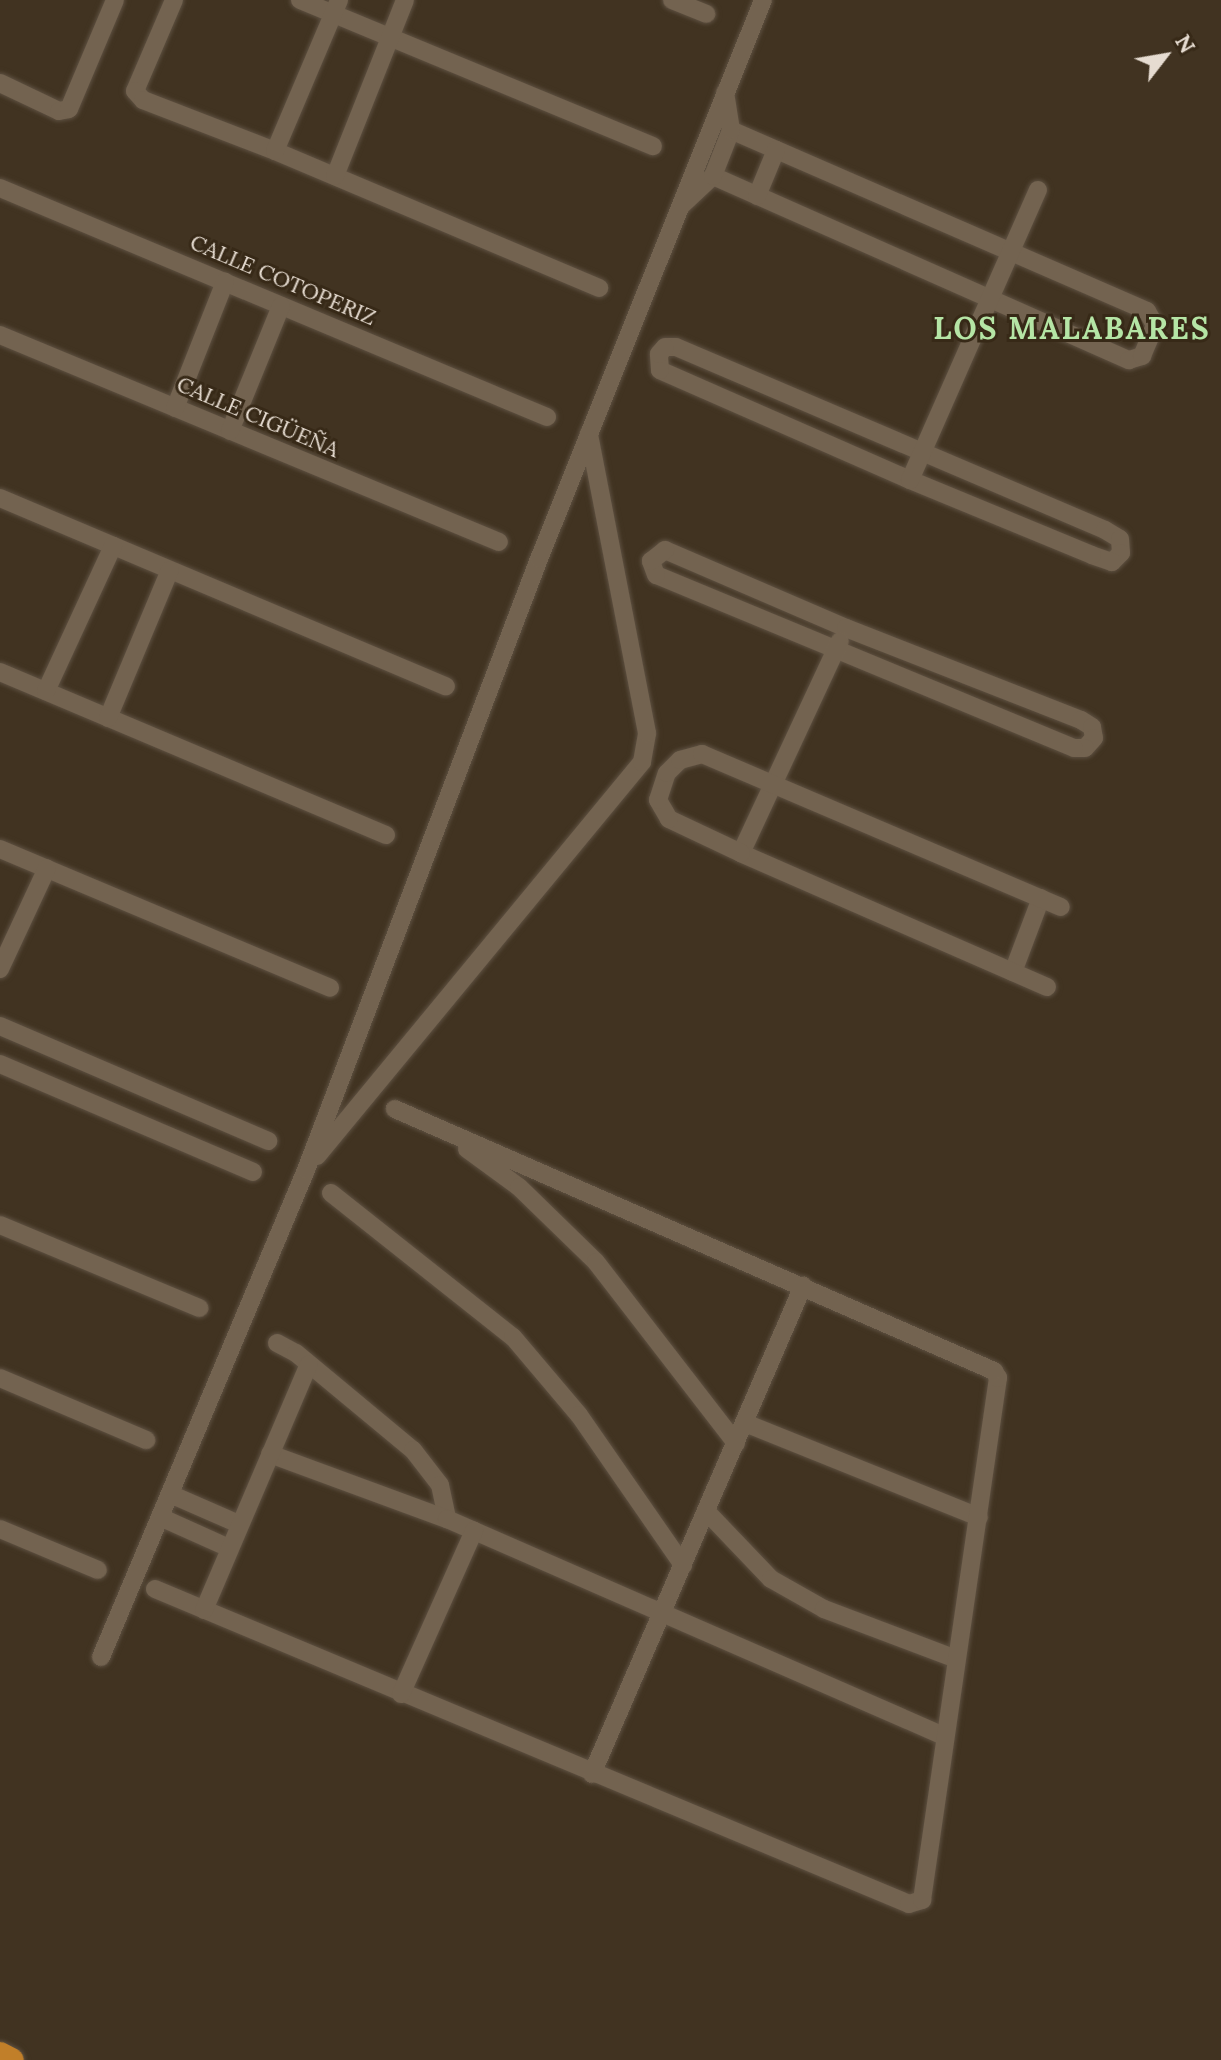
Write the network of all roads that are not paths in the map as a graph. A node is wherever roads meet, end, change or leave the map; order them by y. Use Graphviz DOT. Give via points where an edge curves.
graph roads {
  1 [pos="115,0"];
  2 [pos="174,0"];
  3 [pos="300,0"];
  4 [pos="405,0"];
  5 [pos="672,0"];
  6 [pos="763,0"];
  7 [pos="336,7"];
  8 [pos="706,14"];
  9 [pos="390,36"];
  10 [pos="0,83"];
  11 [pos="725,89"];
  12 [pos="731,130"];
  13 [pos="653,146"];
  14 [pos="776,150"];
  15 [pos="275,151"];
  16 [pos="335,176"];
  17 [pos="713,176"];
  18 [pos="0,188"];
  19 [pos="1038,190"];
  20 [pos="757,196"];
  21 [pos="677,210"];
  22 [pos="1010,251"];
  23 [pos="225,282"];
  24 [pos="599,288"];
  25 [pos="990,299"];
  26 [pos="281,306"];
  27 [pos="0,335"];
  28 [pos="175,408"];
  29 [pos="547,417"];
  30 [pos="230,431"];
  31 [pos="589,434"];
  32 [pos="924,452"];
  33 [pos="910,480"];
  34 [pos="0,498"];
  35 [pos="499,542"];
  36 [pos="113,546"];
  37 [pos="170,570"];
  38 [pos="846,628"];
  39 [pos="836,651"];
  40 [pos="0,672"];
  41 [pos="446,686"];
  42 [pos="46,691"];
  43 [pos="108,718"];
  44 [pos="642,762"];
  45 [pos="666,775"];
  46 [pos="771,784"];
  47 [pos="386,835"];
  48 [pos="0,849"];
  49 [pos="741,853"];
  50 [pos="47,868"];
  51 [pos="1041,898"];
  52 [pos="1061,907"];
  53 [pos="0,969"];
  54 [pos="1013,972"];
  55 [pos="1047,987"];
  56 [pos="330,988"];
  57 [pos="0,1026"];
  58 [pos="0,1064"];
  59 [pos="395,1109"];
  60 [pos="438,1128"];
  61 [pos="268,1141"];
  62 [pos="306,1170"];
  63 [pos="253,1172"];
  64 [pos="331,1193"];
  65 [pos="0,1225"];
  66 [pos="803,1286"];
  67 [pos="199,1308"];
  68 [pos="277,1343"];
  69 [pos="309,1364"];
  70 [pos="0,1378"];
  71 [pos="745,1423"];
  72 [pos="146,1440"];
  73 [pos="736,1443"];
  74 [pos="270,1454"];
  75 [pos="170,1494"];
  76 [pos="706,1511"];
  77 [pos="160,1517"];
  78 [pos="979,1517"];
  79 [pos="447,1519"];
  80 [pos="239,1524"];
  81 [pos="0,1529"];
  82 [pos="474,1531"];
  83 [pos="229,1548"];
  84 [pos="683,1565"];
  85 [pos="98,1570"];
  86 [pos="155,1589"];
  87 [pos="204,1610"];
  88 [pos="662,1612"];
  89 [pos="101,1657"];
  90 [pos="956,1659"];
  91 [pos="401,1694"];
  92 [pos="944,1736"];
  93 [pos="592,1774"];
  94 [pos="0,2054"];
  95 [pos="12,2060"];
  1 -- 10 [label="street" via="69,109 59,111"];
  2 -- 15 [label="street" via="135,91 138,96"];
  3 -- 7 [label="street"];
  4 -- 9 [label="street"];
  5 -- 8 [label="street"];
  6 -- 11 [label="street"];
  7 -- 9 [label="street"];
  7 -- 15 [label="street"];
  9 -- 13 [label="street"];
  9 -- 16 [label="street"];
  11 -- 12 [label="street"];
  11 -- 21 [label="street"];
  12 -- 14 [label="street"];
  12 -- 17 [label="street"];
  14 -- 20 [label="street"];
  14 -- 22 [label="street"];
  15 -- 16 [label="street"];
  16 -- 24 [label="street"];
  17 -- 20 [label="street"];
  17 -- 21 [label="street"];
  18 -- 23 [label="street, CALLE COTOPERIZ"];
  19 -- 22 [label="street"];
  20 -- 25 [label="street"];
  21 -- 31 [label="street"];
  22 -- 25 [label="street"];
  22 -- 25 [label="street" via="1147,311 1155,325 1142,356 1129,360"];
  23 -- 26 [label="street, CALLE COTOPERIZ"];
  23 -- 28 [label="street"];
  25 -- 32 [label="street"];
  26 -- 29 [label="street, CALLE COTOPERIZ"];
  26 -- 30 [label="street"];
  27 -- 28 [label="street, CALLE CIGÜEÑA"];
  28 -- 30 [label="street, CALLE CIGÜEÑA"];
  30 -- 35 [label="street, CALLE CIGÜEÑA"];
  31 -- 44 [label="street" via="647,733"];
  31 -- 62 [label="street"];
  32 -- 33 [label="street"];
  32 -- 33 [label="street" via="1105,530 1120,539 1121,553 1112,562"];
  32 -- 33 [label="street" via="676,347 665,347 659,354 660,370"];
  34 -- 36 [label="street"];
  36 -- 37 [label="street"];
  36 -- 42 [label="street"];
  37 -- 41 [label="street"];
  37 -- 43 [label="street"];
  38 -- 39 [label="street"];
  38 -- 39 [label="street" via="665,550 651,561 656,575"];
  38 -- 39 [label="street" via="1081,720 1092,727 1094,738 1085,748 1074,748"];
  39 -- 46 [label="street"];
  40 -- 42 [label="street"];
  42 -- 43 [label="street"];
  43 -- 47 [label="street"];
  44 -- 45 [label="street"];
  44 -- 62 [label="street"];
  45 -- 46 [label="street" via="680,760 702,754"];
  45 -- 49 [label="street" via="658,800 669,819"];
  46 -- 49 [label="street"];
  46 -- 51 [label="street"];
  48 -- 50 [label="street"];
  49 -- 54 [label="street"];
  50 -- 53 [label="street"];
  50 -- 56 [label="street"];
  51 -- 52 [label="street"];
  51 -- 54 [label="street"];
  54 -- 55 [label="street"];
  57 -- 61 [label="street"];
  58 -- 63 [label="street"];
  59 -- 60 [label="street"];
  60 -- 66 [label="street"];
  60 -- 73 [label="street" via="519,1187 596,1262"];
  62 -- 75 [label="street"];
  64 -- 84 [label="street" via="513,1337 579,1415"];
  65 -- 67 [label="street"];
  66 -- 71 [label="street"];
  66 -- 78 [label="street" via="994,1371 998,1378"];
  68 -- 69 [label="street"];
  69 -- 74 [label="street"];
  69 -- 79 [label="street" via="413,1450 440,1485"];
  70 -- 72 [label="street"];
  71 -- 73 [label="street"];
  71 -- 78 [label="street"];
  73 -- 76 [label="street"];
  74 -- 79 [label="street"];
  74 -- 80 [label="street"];
  75 -- 77 [label="street"];
  75 -- 80 [label="street"];
  76 -- 84 [label="street"];
  76 -- 90 [label="street" via="771,1579 824,1609"];
  77 -- 83 [label="street"];
  77 -- 89 [label="street"];
  78 -- 90 [label="street"];
  79 -- 82 [label="street"];
  80 -- 83 [label="street"];
  81 -- 85 [label="street"];
  82 -- 88 [label="street"];
  82 -- 91 [label="street"];
  83 -- 87 [label="street"];
  84 -- 88 [label="street"];
  86 -- 87 [label="street"];
  87 -- 91 [label="street"];
  88 -- 92 [label="street"];
  88 -- 93 [label="street"];
  90 -- 92 [label="street"];
  91 -- 93 [label="street"];
  92 -- 93 [label="street" via="922,1900 916,1904"];
  94 -- 95 [label="highway"];
}
